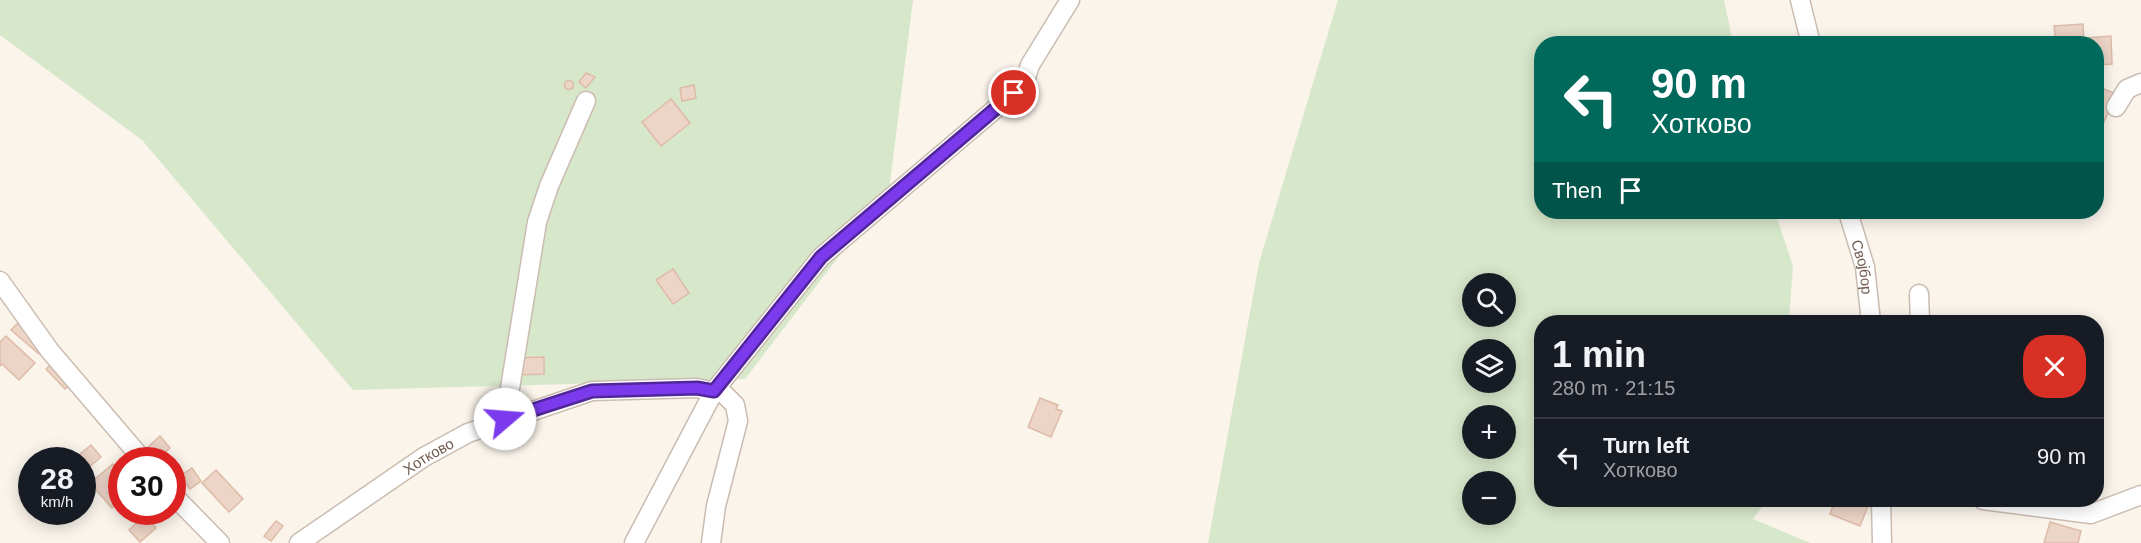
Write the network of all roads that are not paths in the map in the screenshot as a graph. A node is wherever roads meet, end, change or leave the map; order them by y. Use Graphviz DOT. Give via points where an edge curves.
graph roads {
  1 [pos="1070,0"];
  2 [pos="1800,0"];
  3 [pos="1809,36"];
  4 [pos="2141,83"];
  5 [pos="586,101"];
  6 [pos="2116,107"];
  7 [pos="1850,219"];
  8 [pos="0,281"];
  9 [pos="1919,294"];
  10 [pos="1870,315"];
  11 [pos="1920,315"];
  12 [pos="714,391"];
  13 [pos="505,419"];
  14 [pos="132,447"];
  15 [pos="2141,495"];
  16 [pos="1881,507"];
  17 [pos="2037,507"];
  18 [pos="186,508"];
  19 [pos="220,543"];
  20 [pos="299,543"];
  21 [pos="634,543"];
  22 [pos="711,543"];
  23 [pos="1882,543"];
  1 -- 12 [label="street" via="1030,64 1025,81 821,257"];
  2 -- 3 [label="street"];
  4 -- 6 [label="street" via="2127,88"];
  5 -- 13 [label="street" via="537,222"];
  7 -- 10 [label="street, Својбор" via="1865,267"];
  8 -- 14 [label="street" via="50,351"];
  9 -- 11 [label="street"];
  12 -- 13 [label="street, Хотково" via="592,391"];
  12 -- 21 [label="street"];
  12 -- 22 [label="street" via="724,394 735,405 738,421 716,506"];
  13 -- 20 [label="street, Хотково" via="424,458"];
  15 -- 17 [label="street" via="2091,514"];
  16 -- 23 [label="street"];
  18 -- 19 [label="street"];
}
